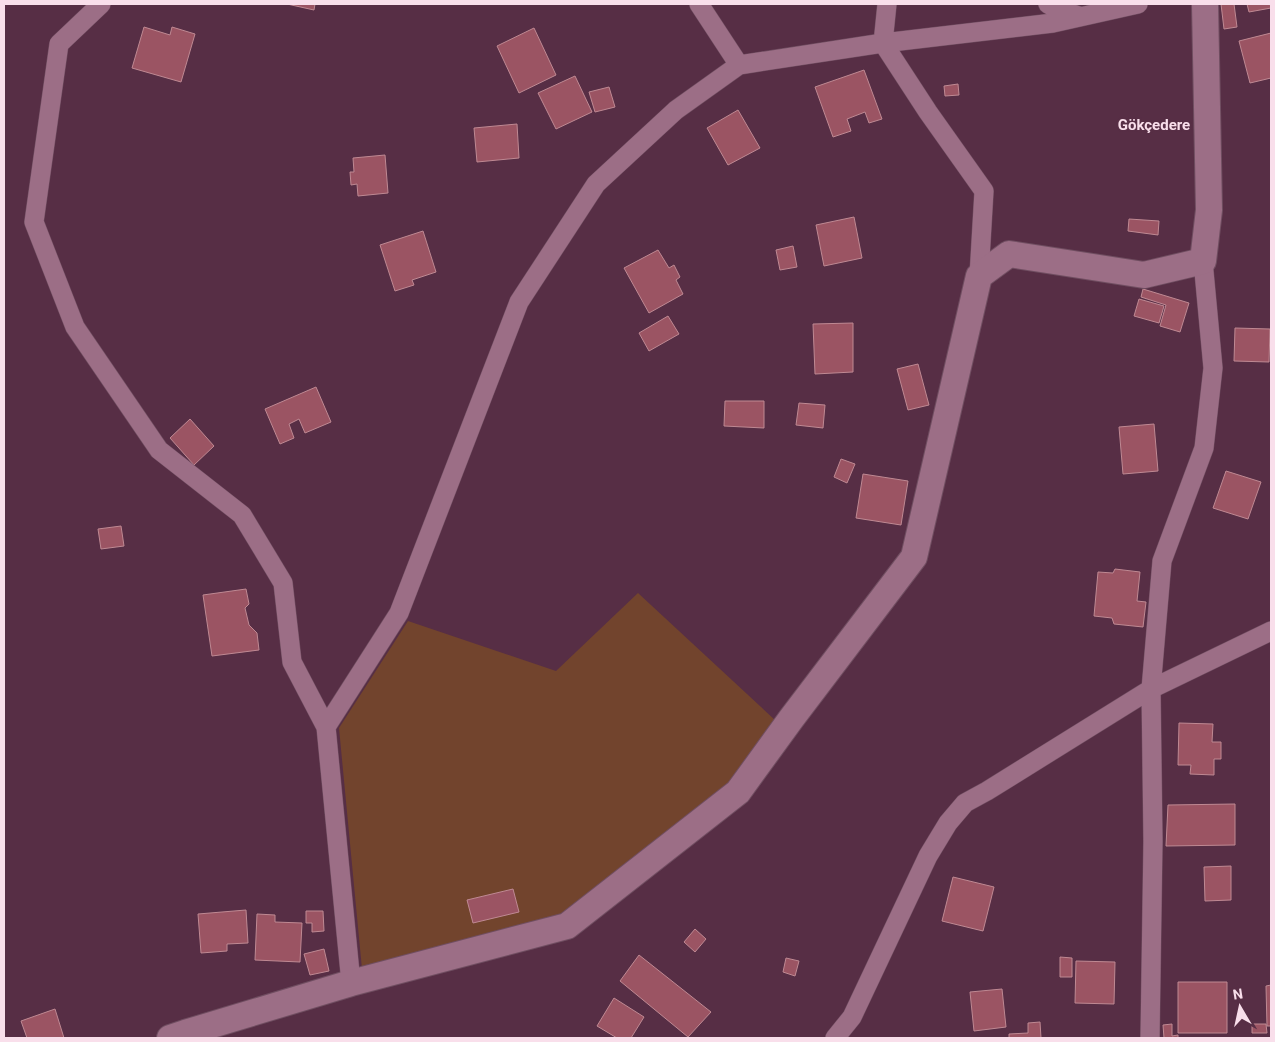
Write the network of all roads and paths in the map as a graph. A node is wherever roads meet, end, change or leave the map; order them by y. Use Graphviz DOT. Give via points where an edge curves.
graph roads {
  1 [pos="101,4"];
  2 [pos="700,4"];
  3 [pos="887,4"];
  4 [pos="1048,4"];
  5 [pos="1138,4"];
  6 [pos="1205,4"];
  7 [pos="1080,16"];
  8 [pos="883,43"];
  9 [pos="739,65"];
  10 [pos="1203,262"];
  11 [pos="979,276"];
  12 [pos="1271,631"];
  13 [pos="1151,689"];
  14 [pos="326,727"];
  15 [pos="351,983"];
  16 [pos="170,1038"];
  17 [pos="835,1038"];
  18 [pos="1150,1038"];
  1 -- 14 [label="street" via="59,44 34,222 75,327 159,450 242,514 283,583 292,662"];
  2 -- 9 [label="street"];
  3 -- 8 [label="street"];
  4 -- 7 [label="street"];
  5 -- 7 [label="street"];
  6 -- 10 [label="street" via="1209,210"];
  7 -- 8 [label="street" via="1052,23"];
  8 -- 9 [label="street"];
  8 -- 11 [label="street" via="984,191"];
  9 -- 14 [label="street" via="676,110 596,184 519,302 399,613"];
  10 -- 11 [label="street" via="1144,275 1009,254"];
  10 -- 13 [label="street" via="1213,368 1204,448 1162,561"];
  11 -- 15 [label="street" via="914,556 738,792 567,926"];
  12 -- 13 [label="street"];
  13 -- 17 [label="street" via="965,802 928,856 852,1017"];
  13 -- 18 [label="street"];
  14 -- 15 [label="street"];
  15 -- 16 [label="street"];
}
